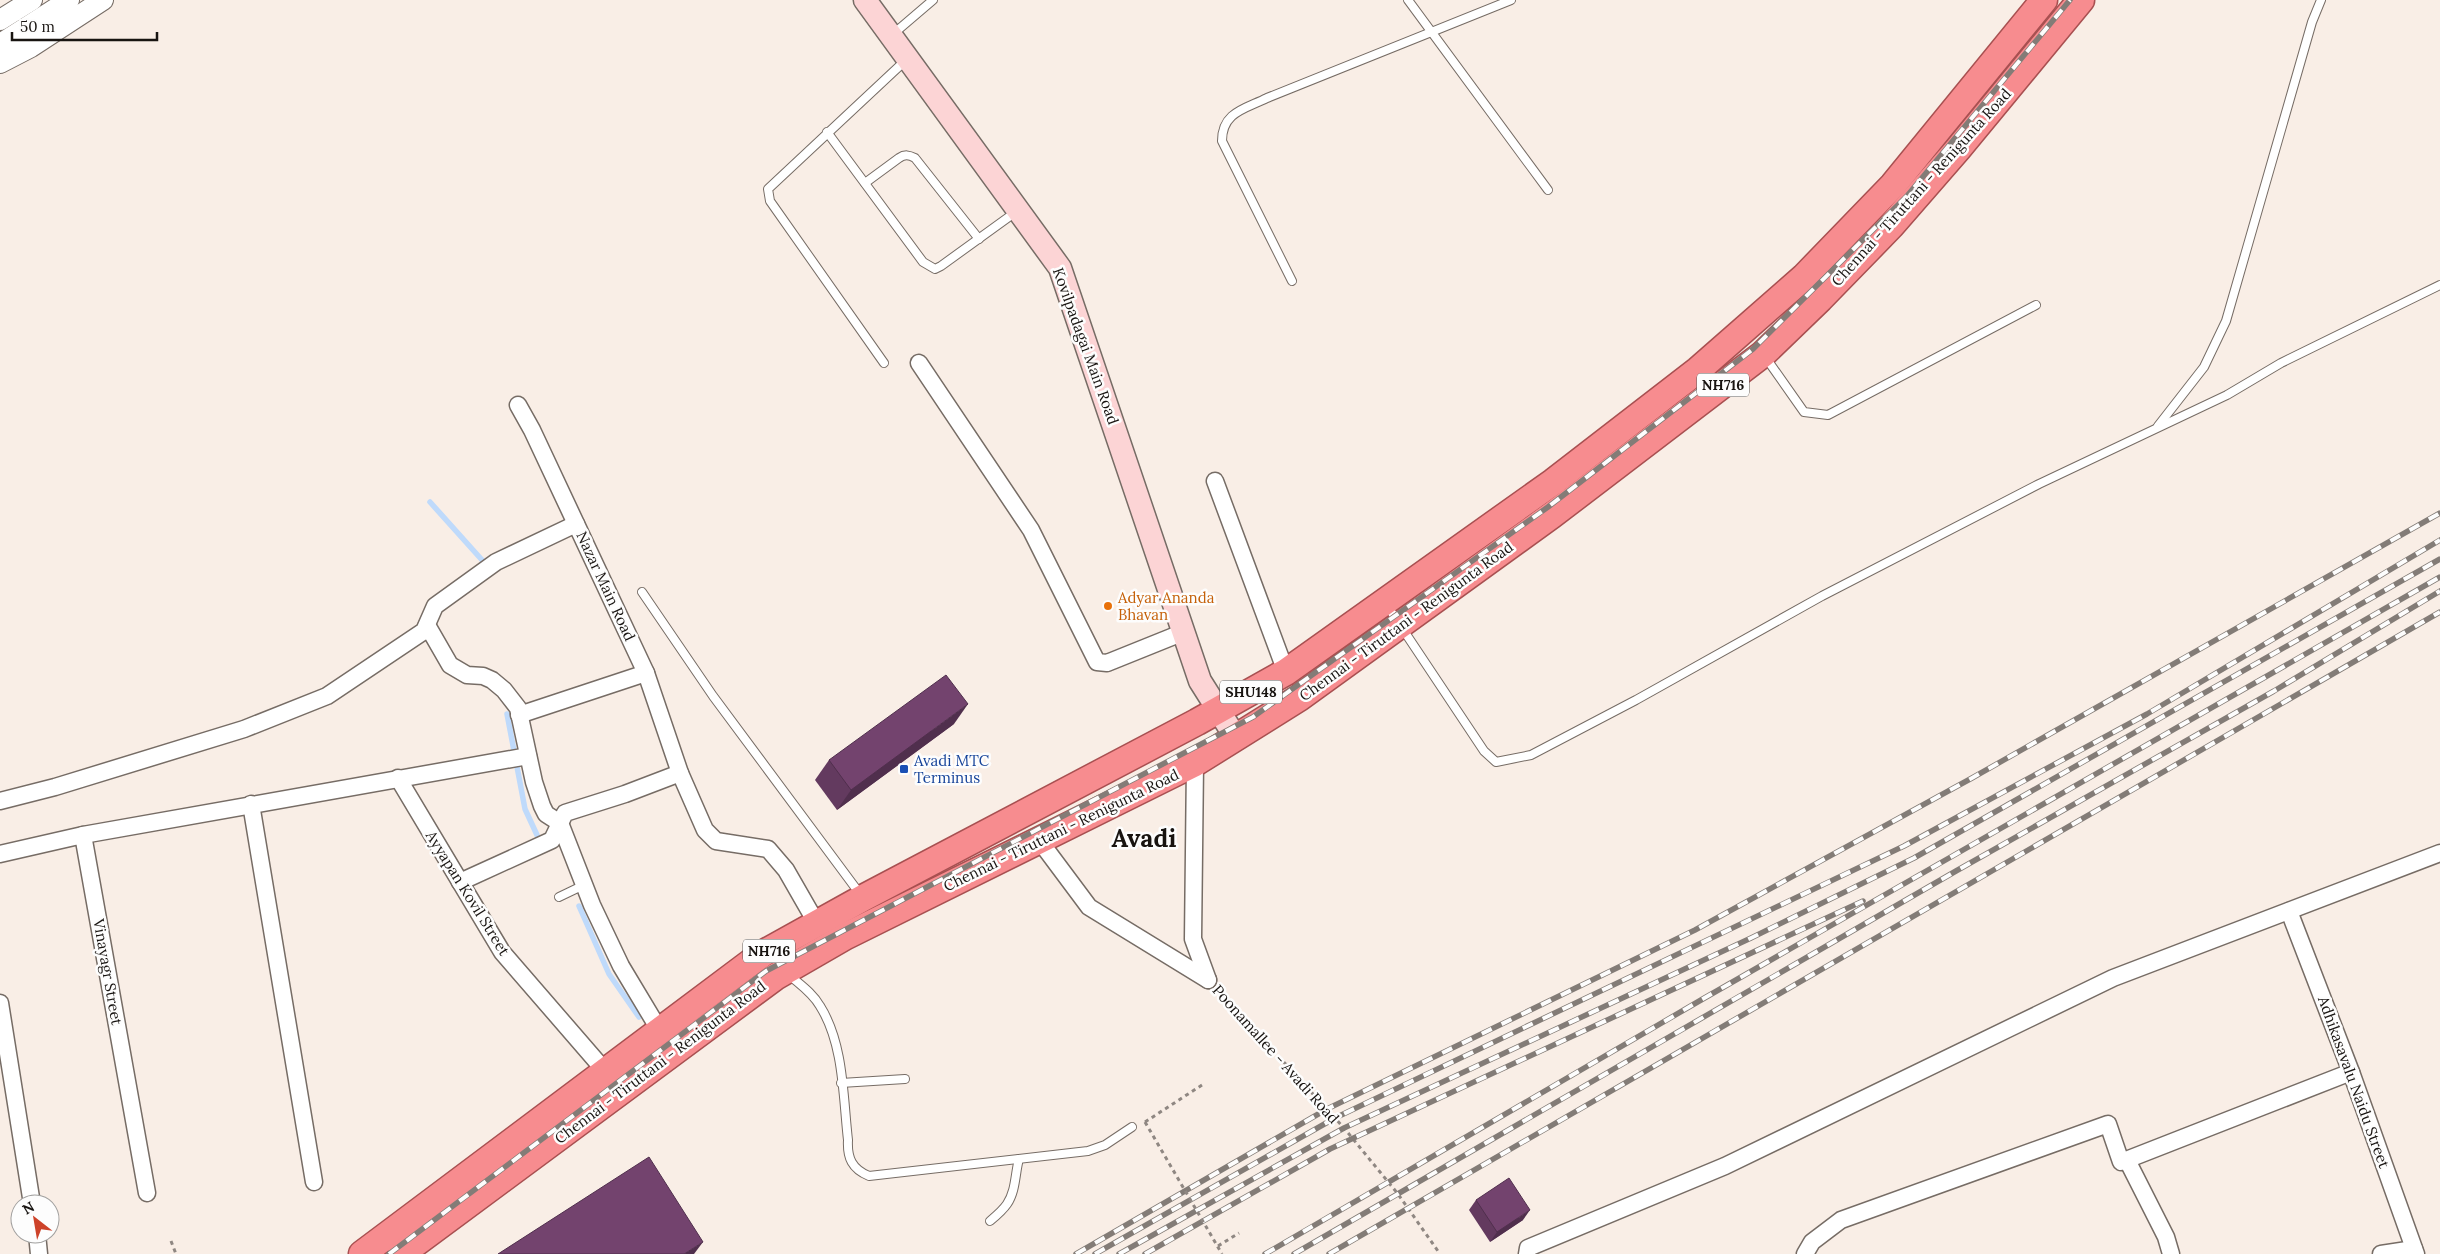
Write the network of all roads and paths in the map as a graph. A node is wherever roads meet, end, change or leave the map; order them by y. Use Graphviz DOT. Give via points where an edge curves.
graph roads {
  1 [pos="32,0"];
  2 [pos="69,0"];
  3 [pos="103,0"];
  4 [pos="865,0"];
  5 [pos="932,0"];
  6 [pos="1408,0"];
  7 [pos="1511,0"];
  8 [pos="2044,0"];
  9 [pos="2081,0"];
  10 [pos="2321,0"];
  11 [pos="0,20"];
  12 [pos="1432,32"];
  13 [pos="892,35"];
  14 [pos="0,44"];
  15 [pos="908,58"];
  16 [pos="0,63"];
  17 [pos="1954,110"];
  18 [pos="1977,127"];
  19 [pos="827,132"];
  20 [pos="865,183"];
  21 [pos="1548,190"];
  22 [pos="1019,210"];
  23 [pos="978,239"];
  24 [pos="1292,281"];
  25 [pos="2440,285"];
  26 [pos="2036,305"];
  27 [pos="1763,354"];
  28 [pos="884,363"];
  29 [pos="919,363"];
  30 [pos="518,405"];
  31 [pos="2156,428"];
  32 [pos="1215,481"];
  33 [pos="576,524"];
  34 [pos="642,592"];
  35 [pos="1385,603"];
  36 [pos="427,625"];
  37 [pos="1400,625"];
  38 [pos="1184,632"];
  39 [pos="1286,672"];
  40 [pos="646,673"];
  41 [pos="1299,698"];
  42 [pos="1217,711"];
  43 [pos="519,715"];
  44 [pos="1236,738"];
  45 [pos="524,757"];
  46 [pos="1195,763"];
  47 [pos="680,773"];
  48 [pos="398,778"];
  49 [pos="0,801"];
  50 [pos="251,804"];
  51 [pos="563,818"];
  52 [pos="83,834"];
  53 [pos="1039,840"];
  54 [pos="2440,853"];
  55 [pos="0,854"];
  56 [pos="460,882"];
  57 [pos="584,885"];
  58 [pos="559,897"];
  59 [pos="871,909"];
  60 [pos="2289,911"];
  61 [pos="817,924"];
  62 [pos="785,971"];
  63 [pos="1208,980"];
  64 [pos="0,1003"];
  65 [pos="660,1031"];
  66 [pos="605,1071"];
  67 [pos="2352,1072"];
  68 [pos="905,1079"];
  69 [pos="841,1083"];
  70 [pos="1202,1085"];
  71 [pos="1132,1127"];
  72 [pos="1019,1158"];
  73 [pos="2127,1160"];
  74 [pos="314,1182"];
  75 [pos="148,1193"];
  76 [pos="30,1194"];
  77 [pos="990,1221"];
  78 [pos="1239,1234"];
  79 [pos="171,1242"];
  80 [pos="1218,1246"];
  81 [pos="2415,1252"];
  82 [pos="176,1254"];
  83 [pos="362,1254"];
  84 [pos="401,1254"];
  85 [pos="1222,1254"];
  86 [pos="1440,1254"];
  87 [pos="1527,1254"];
  88 [pos="1806,1254"];
  89 [pos="2171,1254"];
  90 [pos="2381,1254"];
  1 -- 11 [label="street"];
  2 -- 14 [label="street"];
  3 -- 16 [label="street" via="31,47"];
  4 -- 13 [label="main road, Kovilpadagai Main Road"];
  5 -- 13 [label="lane"];
  6 -- 12 [label="lane"];
  7 -- 12 [label="lane"];
  8 -- 17 [label="highway, Chennai - Tiruttani - Renigunta Road / NH716"];
  9 -- 18 [label="highway, Chennai - Tiruttani - Renigunta Road / NH716"];
  10 -- 31 [label="lane" via="2226,321 2204,367"];
  12 -- 21 [label="lane"];
  12 -- 24 [label="lane" via="1267,98 1230,116 1222,127 1222,141"];
  13 -- 15 [label="main road, Kovilpadagai Main Road"];
  15 -- 19 [label="lane"];
  15 -- 22 [label="main road, Kovilpadagai Main Road"];
  17 -- 18 [label="highway"];
  17 -- 35 [label="highway, Chennai - Tiruttani - Renigunta Road / NH716" via="1893,186 1804,277 1698,370 1552,482"];
  18 -- 27 [label="highway, Chennai - Tiruttani - Renigunta Road / NH716" via="1891,226"];
  19 -- 20 [label="lane"];
  19 -- 28 [label="lane" via="771,184 768,195"];
  20 -- 23 [label="lane" via="903,155 915,158"];
  20 -- 23 [label="lane" via="930,267 941,266"];
  22 -- 23 [label="lane"];
  22 -- 38 [label="main road, Kovilpadagai Main Road" via="1060,268"];
  25 -- 31 [label="lane" via="2281,363 2228,395"];
  26 -- 27 [label="lane" via="1828,415 1804,412"];
  27 -- 37 [label="highway, Chennai - Tiruttani - Renigunta Road / NH716" via="1552,516"];
  29 -- 38 [label="street" via="1031,530 1096,662 1107,662"];
  30 -- 33 [label="street, Nazar Main Road"];
  31 -- 37 [label="lane" via="2038,484 1822,596 1531,755 1496,762 1484,751"];
  32 -- 39 [label="street"];
  33 -- 36 [label="street" via="496,562 435,606"];
  33 -- 40 [label="street, Nazar Main Road"];
  34 -- 59 [label="lane" via="713,696"];
  35 -- 37 [label="lane"];
  35 -- 39 [label="highway, Chennai - Tiruttani - Renigunta Road / NH716"];
  36 -- 43 [label="street" via="450,665 467,675 492,680 509,696"];
  36 -- 49 [label="street" via="424,632 327,696 244,729"];
  37 -- 41 [label="highway, Chennai - Tiruttani - Renigunta Road / NH716"];
  38 -- 42 [label="main road, Kovilpadagai Main Road" via="1200,681"];
  39 -- 42 [label="highway, Chennai - Tiruttani - Renigunta Road / SHU148"];
  40 -- 43 [label="street"];
  40 -- 47 [label="street, Nazar Main Road"];
  41 -- 44 [label="highway, Chennai - Tiruttani - Renigunta Road / SHU148"];
  42 -- 44 [label="main road, Kovilpadagai Main Road"];
  42 -- 59 [label="highway, Chennai - Tiruttani - Renigunta Road / NH716"];
  43 -- 45 [label="street"];
  44 -- 46 [label="highway, Chennai - Tiruttani - Renigunta Road / SHU148"];
  45 -- 48 [label="street"];
  45 -- 51 [label="street" via="546,814"];
  46 -- 53 [label="highway, Chennai - Tiruttani - Renigunta Road / SHU148"];
  46 -- 63 [label="street, Poonamallee - Avadi Road" via="1193,939"];
  47 -- 51 [label="street"];
  47 -- 61 [label="street, Nazar Main Road" via="705,830 716,840 768,849 786,870"];
  48 -- 50 [label="street"];
  48 -- 56 [label="street, Ayyapan Kovil Street"];
  50 -- 52 [label="street"];
  50 -- 74 [label="street"];
  51 -- 56 [label="street" via="552,840"];
  51 -- 57 [label="street"];
  52 -- 55 [label="street"];
  52 -- 75 [label="street, Vinayagr Street"];
  53 -- 59 [label="highway, Chennai - Tiruttani - Renigunta Road / SHU148"];
  53 -- 63 [label="street" via="1089,906"];
  54 -- 60 [label="street"];
  56 -- 66 [label="street, Ayyapan Kovil Street" via="502,952"];
  57 -- 58 [label="lane"];
  57 -- 65 [label="street" via="621,966"];
  59 -- 61 [label="highway, Chennai - Tiruttani - Renigunta Road / NH716"];
  59 -- 62 [label="highway, Chennai - Tiruttani - Renigunta Road / SHU148"];
  60 -- 67 [label="street, Adhikasavalu Naidu Street"];
  60 -- 87 [label="street" via="2113,978 1725,1166 1528,1248"];
  61 -- 65 [label="highway, Chennai - Tiruttani - Renigunta Road / NH716" via="762,954"];
  62 -- 69 [label="lane" via="820,1005 837,1049"];
  62 -- 84 [label="highway, Chennai - Tiruttani - Renigunta Road / SHU148"];
  63 -- 86 [label="path, Poonamallee - Avadi Road" via="1344,1128 1398,1194"];
  64 -- 76 [label="street"];
  65 -- 66 [label="highway, Chennai - Tiruttani - Renigunta Road / NH716"];
  66 -- 83 [label="highway, Chennai - Tiruttani - Renigunta Road / NH716"];
  67 -- 73 [label="street"];
  67 -- 81 [label="street, Adhikasavalu Naidu Street"];
  68 -- 69 [label="lane"];
  69 -- 72 [label="lane" via="850,1160 859,1172 869,1176"];
  70 -- 80 [label="path, bridge" via="1145,1122"];
  71 -- 72 [label="lane" via="1105,1145 1088,1151"];
  72 -- 77 [label="lane" via="1008,1204"];
  73 -- 88 [label="street" via="2122,1162 2108,1124 1841,1220 1812,1242"];
  73 -- 89 [label="street" via="2166,1237"];
  78 -- 80 [label="path"];
  79 -- 82 [label="path"];
  80 -- 85 [label="path, bridge"];
  81 -- 90 [label="street"];
}
